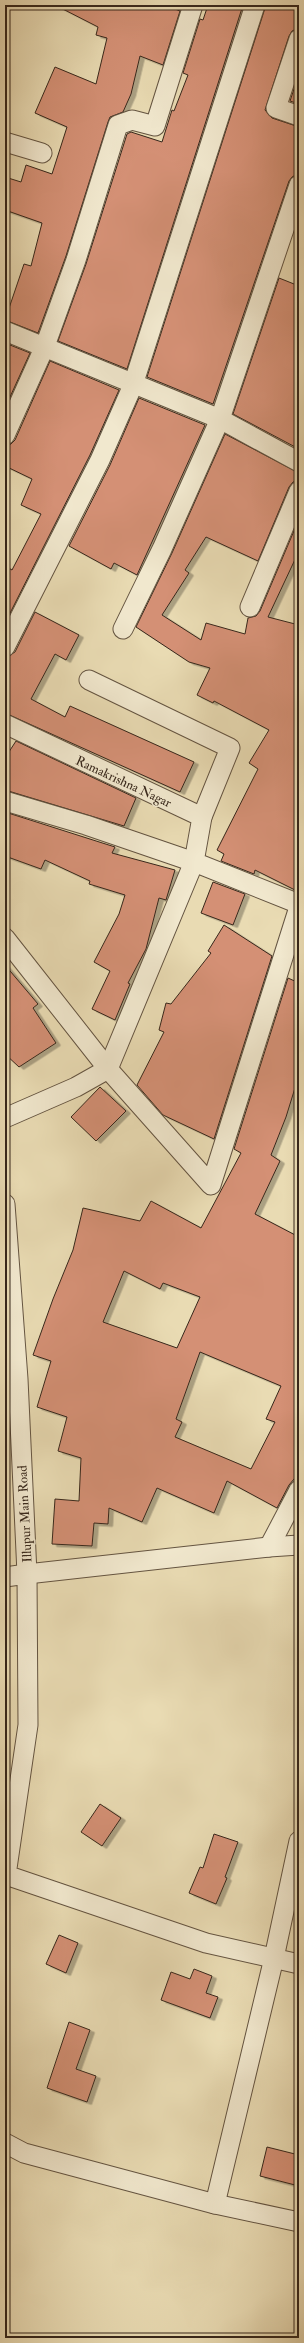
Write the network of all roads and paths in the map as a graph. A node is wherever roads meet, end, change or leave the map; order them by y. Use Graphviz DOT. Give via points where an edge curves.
graph roads {
  1 [pos="193,5"];
  2 [pos="255,5"];
  3 [pos="299,39"];
  4 [pos="299,116"];
  5 [pos="5,142"];
  6 [pos="42,153"];
  7 [pos="299,184"];
  8 [pos="5,331"];
  9 [pos="45,346"];
  10 [pos="133,385"];
  11 [pos="220,419"];
  12 [pos="5,435"];
  13 [pos="299,462"];
  14 [pos="299,491"];
  15 [pos="250,607"];
  16 [pos="123,629"];
  17 [pos="5,647"];
  18 [pos="89,680"];
  19 [pos="5,724"];
  20 [pos="5,802"];
  21 [pos="202,817"];
  22 [pos="194,862"];
  23 [pos="299,904"];
  24 [pos="299,907"];
  25 [pos="5,938"];
  26 [pos="108,1069"];
  27 [pos="5,1118"];
  28 [pos="5,1204"];
  29 [pos="12,1391"];
  30 [pos="299,1490"];
  31 [pos="299,1545"];
  32 [pos="269,1547"];
  33 [pos="27,1574"];
  34 [pos="5,1577"];
  35 [pos="299,1841"];
  36 [pos="6,1877"];
  37 [pos="274,1958"];
  38 [pos="299,1964"];
  39 [pos="5,2143"];
  40 [pos="215,2204"];
  41 [pos="299,2222"];
  1 -- 9 [label="street" via="156,126 132,120 118,125 76,260"];
  2 -- 10 [label="street"];
  3 -- 4 [label="street" via="276,108"];
  5 -- 6 [label="street"];
  7 -- 11 [label="street"];
  8 -- 9 [label="street"];
  9 -- 10 [label="street"];
  9 -- 12 [label="street"];
  10 -- 11 [label="street"];
  10 -- 17 [label="street" via="100,460"];
  11 -- 13 [label="street"];
  11 -- 16 [label="street"];
  14 -- 15 [label="street"];
  18 -- 21 [label="street" via="230,748"];
  19 -- 21 [label="street, Ramakrishna Nagar"];
  20 -- 22 [label="street" via="86,825"];
  21 -- 22 [label="street"];
  22 -- 23 [label="street"];
  22 -- 26 [label="street"];
  24 -- 26 [label="street" via="211,1185"];
  25 -- 26 [label="street"];
  26 -- 27 [label="street" via="76,1087"];
  28 -- 29 [label="street, Illupur Main Road"];
  29 -- 33 [label="street, Illupur Main Road"];
  30 -- 32 [label="street"];
  31 -- 32 [label="street, Illupur Main Road"];
  32 -- 33 [label="street, Illupur Main Road"];
  33 -- 34 [label="street"];
  33 -- 36 [label="street" via="28,1725"];
  35 -- 37 [label="street"];
  36 -- 37 [label="street" via="206,1943"];
  37 -- 38 [label="street"];
  37 -- 40 [label="street"];
  39 -- 40 [label="street" via="24,2153"];
  40 -- 41 [label="street"];
}
